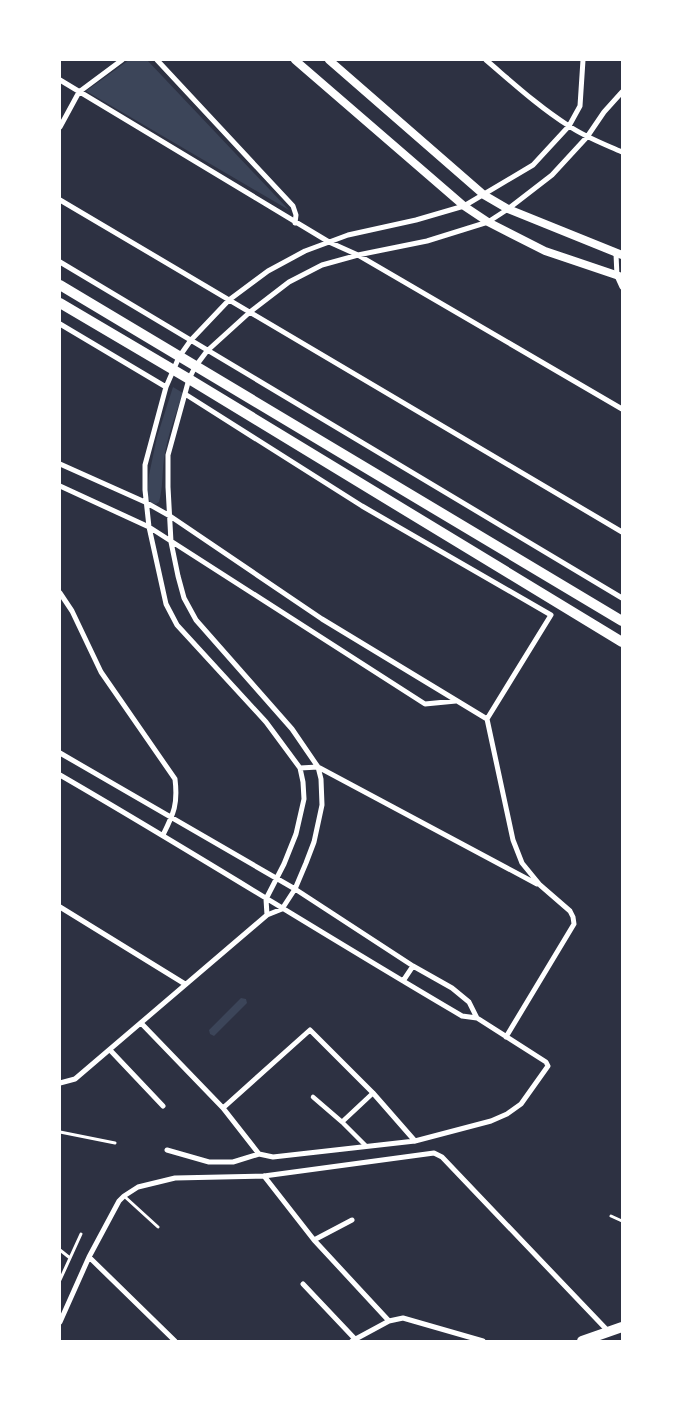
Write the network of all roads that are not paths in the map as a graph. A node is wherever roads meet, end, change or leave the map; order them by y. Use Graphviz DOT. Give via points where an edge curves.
graph roads {
  1 [pos="122,60"];
  2 [pos="157,60"];
  3 [pos="295,60"];
  4 [pos="329,60"];
  5 [pos="486,60"];
  6 [pos="583,60"];
  7 [pos="60,80"];
  8 [pos="79,92"];
  9 [pos="622,92"];
  10 [pos="569,126"];
  11 [pos="60,127"];
  12 [pos="588,137"];
  13 [pos="622,152"];
  14 [pos="484,195"];
  15 [pos="60,200"];
  16 [pos="464,206"];
  17 [pos="508,209"];
  18 [pos="488,222"];
  19 [pos="296,223"];
  20 [pos="329,242"];
  21 [pos="358,254"];
  22 [pos="619,254"];
  23 [pos="60,262"];
  24 [pos="620,276"];
  25 [pos="60,285"];
  26 [pos="622,287"];
  27 [pos="229,300"];
  28 [pos="60,303"];
  29 [pos="250,312"];
  30 [pos="60,324"];
  31 [pos="191,340"];
  32 [pos="207,350"];
  33 [pos="179,357"];
  34 [pos="195,367"];
  35 [pos="173,370"];
  36 [pos="189,379"];
  37 [pos="166,387"];
  38 [pos="185,394"];
  39 [pos="622,409"];
  40 [pos="320,441"];
  41 [pos="312,454"];
  42 [pos="60,464"];
  43 [pos="60,486"];
  44 [pos="145,502"];
  45 [pos="170,516"];
  46 [pos="149,527"];
  47 [pos="622,532"];
  48 [pos="172,542"];
  49 [pos="60,593"];
  50 [pos="622,598"];
  51 [pos="622,621"];
  52 [pos="622,642"];
  53 [pos="457,701"];
  54 [pos="487,720"];
  55 [pos="60,753"];
  56 [pos="318,767"];
  57 [pos="300,768"];
  58 [pos="60,775"];
  59 [pos="172,818"];
  60 [pos="163,835"];
  61 [pos="276,878"];
  62 [pos="540,885"];
  63 [pos="295,889"];
  64 [pos="266,899"];
  65 [pos="60,907"];
  66 [pos="282,908"];
  67 [pos="267,915"];
  68 [pos="413,966"];
  69 [pos="403,981"];
  70 [pos="185,984"];
  71 [pos="477,1018"];
  72 [pos="141,1023"];
  73 [pos="506,1037"];
  74 [pos="110,1050"];
  75 [pos="60,1083"];
  76 [pos="373,1093"];
  77 [pos="313,1097"];
  78 [pos="162,1106"];
  79 [pos="223,1108"];
  80 [pos="342,1122"];
  81 [pos="60,1132"];
  82 [pos="415,1140"];
  83 [pos="115,1143"];
  84 [pos="366,1146"];
  85 [pos="167,1150"];
  86 [pos="258,1154"];
  87 [pos="264,1176"];
  88 [pos="124,1196"];
  89 [pos="611,1216"];
  90 [pos="352,1220"];
  91 [pos="622,1222"];
  92 [pos="158,1227"];
  93 [pos="81,1234"];
  94 [pos="314,1240"];
  95 [pos="60,1250"];
  96 [pos="89,1257"];
  97 [pos="70,1258"];
  98 [pos="60,1280"];
  99 [pos="303,1284"];
  100 [pos="389,1321"];
  101 [pos="60,1322"];
  102 [pos="622,1327"];
  103 [pos="608,1332"];
  104 [pos="353,1340"];
  105 [pos="175,1341"];
  106 [pos="483,1341"];
  107 [pos="582,1341"];
  1 -- 8 [label="street"];
  2 -- 19 [label="street" via="293,206"];
  3 -- 16 [label="street"];
  4 -- 14 [label="street"];
  5 -- 10 [label="street"];
  6 -- 10 [label="street" via="580,106"];
  7 -- 8 [label="street"];
  8 -- 11 [label="street"];
  8 -- 19 [label="street"];
  9 -- 12 [label="street"];
  10 -- 12 [label="street"];
  10 -- 14 [label="street" via="533,165"];
  12 -- 13 [label="street"];
  12 -- 17 [label="street" via="552,175"];
  14 -- 16 [label="street"];
  14 -- 17 [label="street"];
  15 -- 27 [label="street"];
  16 -- 18 [label="street"];
  16 -- 20 [label="street"];
  17 -- 18 [label="street"];
  17 -- 22 [label="street"];
  18 -- 21 [label="street" via="427,241"];
  18 -- 24 [label="street" via="545,251"];
  19 -- 20 [label="street"];
  20 -- 21 [label="street"];
  20 -- 27 [label="street" via="268,271"];
  21 -- 29 [label="street" via="322,265 289,282"];
  21 -- 39 [label="street"];
  22 -- 24 [label="street"];
  23 -- 31 [label="street"];
  24 -- 26 [label="street"];
  25 -- 33 [label="main road"];
  27 -- 29 [label="street"];
  27 -- 31 [label="street"];
  28 -- 35 [label="main road"];
  29 -- 32 [label="street"];
  29 -- 47 [label="street"];
  30 -- 37 [label="street"];
  31 -- 32 [label="street"];
  31 -- 33 [label="street"];
  32 -- 34 [label="street"];
  32 -- 50 [label="street"];
  33 -- 34 [label="main road"];
  33 -- 35 [label="street"];
  34 -- 36 [label="street"];
  34 -- 40 [label="main road"];
  35 -- 36 [label="main road"];
  35 -- 37 [label="street"];
  36 -- 38 [label="street"];
  36 -- 41 [label="main road"];
  37 -- 44 [label="street" via="145,465"];
  38 -- 45 [label="street" via="168,455"];
  38 -- 54 [label="street" via="362,506 551,615"];
  40 -- 41 [label="main road"];
  40 -- 51 [label="main road"];
  41 -- 52 [label="main road"];
  42 -- 44 [label="street"];
  43 -- 46 [label="street"];
  44 -- 45 [label="street"];
  44 -- 46 [label="street"];
  45 -- 48 [label="street"];
  45 -- 53 [label="street" via="322,619"];
  46 -- 48 [label="street"];
  46 -- 57 [label="street" via="166,604 178,625 266,722"];
  48 -- 53 [label="street" via="425,704"];
  48 -- 56 [label="street" via="184,598 196,620 292,729"];
  49 -- 59 [label="street" via="101,672 175,780 177,797"];
  53 -- 54 [label="street"];
  54 -- 62 [label="street" via="513,840 522,862"];
  55 -- 59 [label="street"];
  56 -- 57 [label="street"];
  56 -- 62 [label="street"];
  56 -- 63 [label="street" via="322,805 314,842"];
  57 -- 61 [label="street" via="304,799 296,834"];
  58 -- 60 [label="street"];
  59 -- 60 [label="street"];
  59 -- 61 [label="street"];
  60 -- 64 [label="street"];
  61 -- 63 [label="street"];
  61 -- 64 [label="street"];
  62 -- 73 [label="street" via="570,911 574,924"];
  63 -- 66 [label="street"];
  63 -- 68 [label="street"];
  64 -- 66 [label="street"];
  64 -- 67 [label="street"];
  65 -- 70 [label="street"];
  66 -- 67 [label="street"];
  66 -- 69 [label="street"];
  67 -- 70 [label="street"];
  68 -- 69 [label="street"];
  68 -- 71 [label="street" via="452,988 469,1002"];
  69 -- 71 [label="street" via="462,1016"];
  70 -- 72 [label="street"];
  71 -- 73 [label="street"];
  72 -- 74 [label="street"];
  72 -- 79 [label="street"];
  73 -- 82 [label="street" via="548,1066 521,1104 491,1121"];
  74 -- 75 [label="street" via="75,1079"];
  74 -- 78 [label="street"];
  76 -- 79 [label="street" via="310,1030"];
  76 -- 80 [label="street"];
  76 -- 82 [label="street"];
  77 -- 80 [label="street"];
  79 -- 86 [label="street"];
  80 -- 84 [label="street"];
  81 -- 83 [label="lane"];
  82 -- 84 [label="street"];
  84 -- 86 [label="street" via="273,1157"];
  85 -- 86 [label="street" via="209,1162 233,1162"];
  87 -- 88 [label="street" via="175,1178 138,1188"];
  87 -- 94 [label="street"];
  87 -- 103 [label="street" via="434,1152"];
  88 -- 92 [label="lane"];
  88 -- 96 [label="street"];
  89 -- 91 [label="lane"];
  90 -- 94 [label="street"];
  93 -- 97 [label="lane"];
  94 -- 100 [label="street"];
  95 -- 97 [label="lane"];
  96 -- 101 [label="street"];
  96 -- 105 [label="street"];
  97 -- 98 [label="lane"];
  99 -- 104 [label="street"];
  100 -- 104 [label="street"];
  100 -- 106 [label="street" via="403,1318"];
  102 -- 103 [label="main road"];
  103 -- 107 [label="main road"];
}
